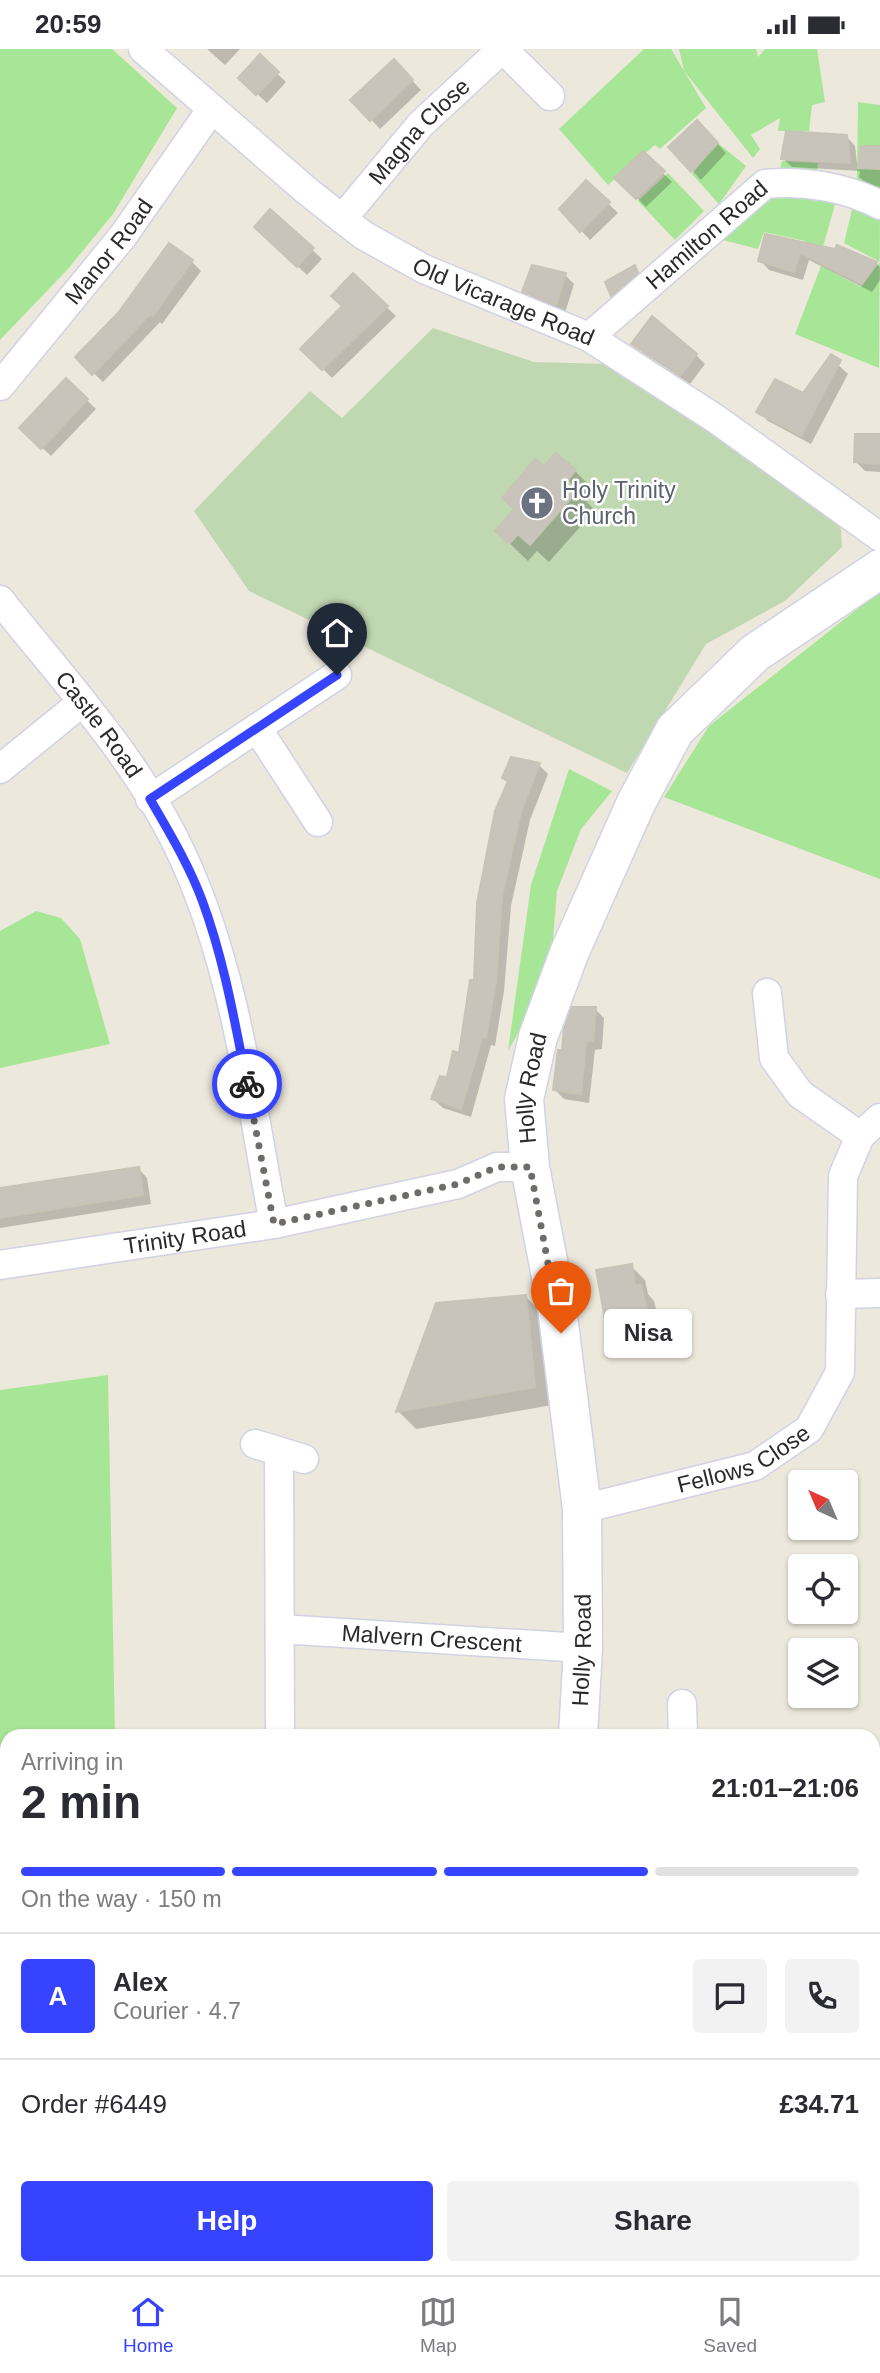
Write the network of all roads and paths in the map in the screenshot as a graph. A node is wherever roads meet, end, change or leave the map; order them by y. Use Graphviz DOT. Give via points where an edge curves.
graph roads {
  1 [pos="143,49"];
  2 [pos="502,49"];
  3 [pos="550,96"];
  4 [pos="211,110"];
  5 [pos="880,205"];
  6 [pos="342,219"];
  7 [pos="589,337"];
  8 [pos="0,386"];
  9 [pos="880,537"];
  10 [pos="880,569"];
  11 [pos="0,600"];
  12 [pos="337,675"];
  13 [pos="81,703"];
  14 [pos="257,728"];
  15 [pos="0,769"];
  16 [pos="150,799"];
  17 [pos="318,822"];
  18 [pos="768,993"];
  19 [pos="870,1127"];
  20 [pos="530,1167"];
  21 [pos="274,1224"];
  22 [pos="0,1265"];
  23 [pos="880,1293"];
  24 [pos="840,1294"];
  25 [pos="279,1452"];
  26 [pos="582,1509"];
  27 [pos="279,1629"];
  28 [pos="583,1648"];
  29 [pos="682,1704"];
  30 [pos="280,1729"];
  31 [pos="578,1729"];
  32 [pos="683,1729"];
  1 -- 4 [label="street, Old Vicarage Road"];
  2 -- 3 [label="street, Magna Close"];
  2 -- 6 [label="street, Magna Close" via="421,124"];
  4 -- 6 [label="street, Old Vicarage Road"];
  4 -- 8 [label="street, Manor Road" via="123,236"];
  5 -- 7 [label="street, Hamilton Road" via="796,181 765,184"];
  6 -- 7 [label="street, Old Vicarage Road" via="424,269"];
  7 -- 9 [label="street, Old Vicarage Road" via="716,419"];
  10 -- 20 [label="street, Holly Road" via="755,653 675,730 570,951 538,1037 524,1099"];
  11 -- 13 [label="street, Castle Road"];
  12 -- 14 [label="street"];
  13 -- 15 [label="street"];
  13 -- 16 [label="street, Castle Road"];
  14 -- 16 [label="street"];
  14 -- 17 [label="street"];
  16 -- 21 [label="street, Castle Road" via="183,856 217,949"];
  18 -- 19 [label="street, Fellows Close" via="774,1058 800,1094"];
  19 -- 24 [label="street, Fellows Close" via="843,1176"];
  20 -- 21 [label="street, Trinity Road" via="497,1167 458,1184"];
  20 -- 26 [label="street, Holly Road" via="557,1308"];
  21 -- 22 [label="street, Trinity Road"];
  23 -- 24 [label="street"];
  24 -- 26 [label="street, Fellows Close" via="840,1372 809,1429 755,1467"];
  25 -- 27 [label="street"];
  26 -- 28 [label="street, Holly Road"];
  27 -- 28 [label="street, Malvern Crescent"];
  27 -- 30 [label="street"];
  28 -- 31 [label="street, Holly Road"];
  29 -- 32 [label="street"];
}
